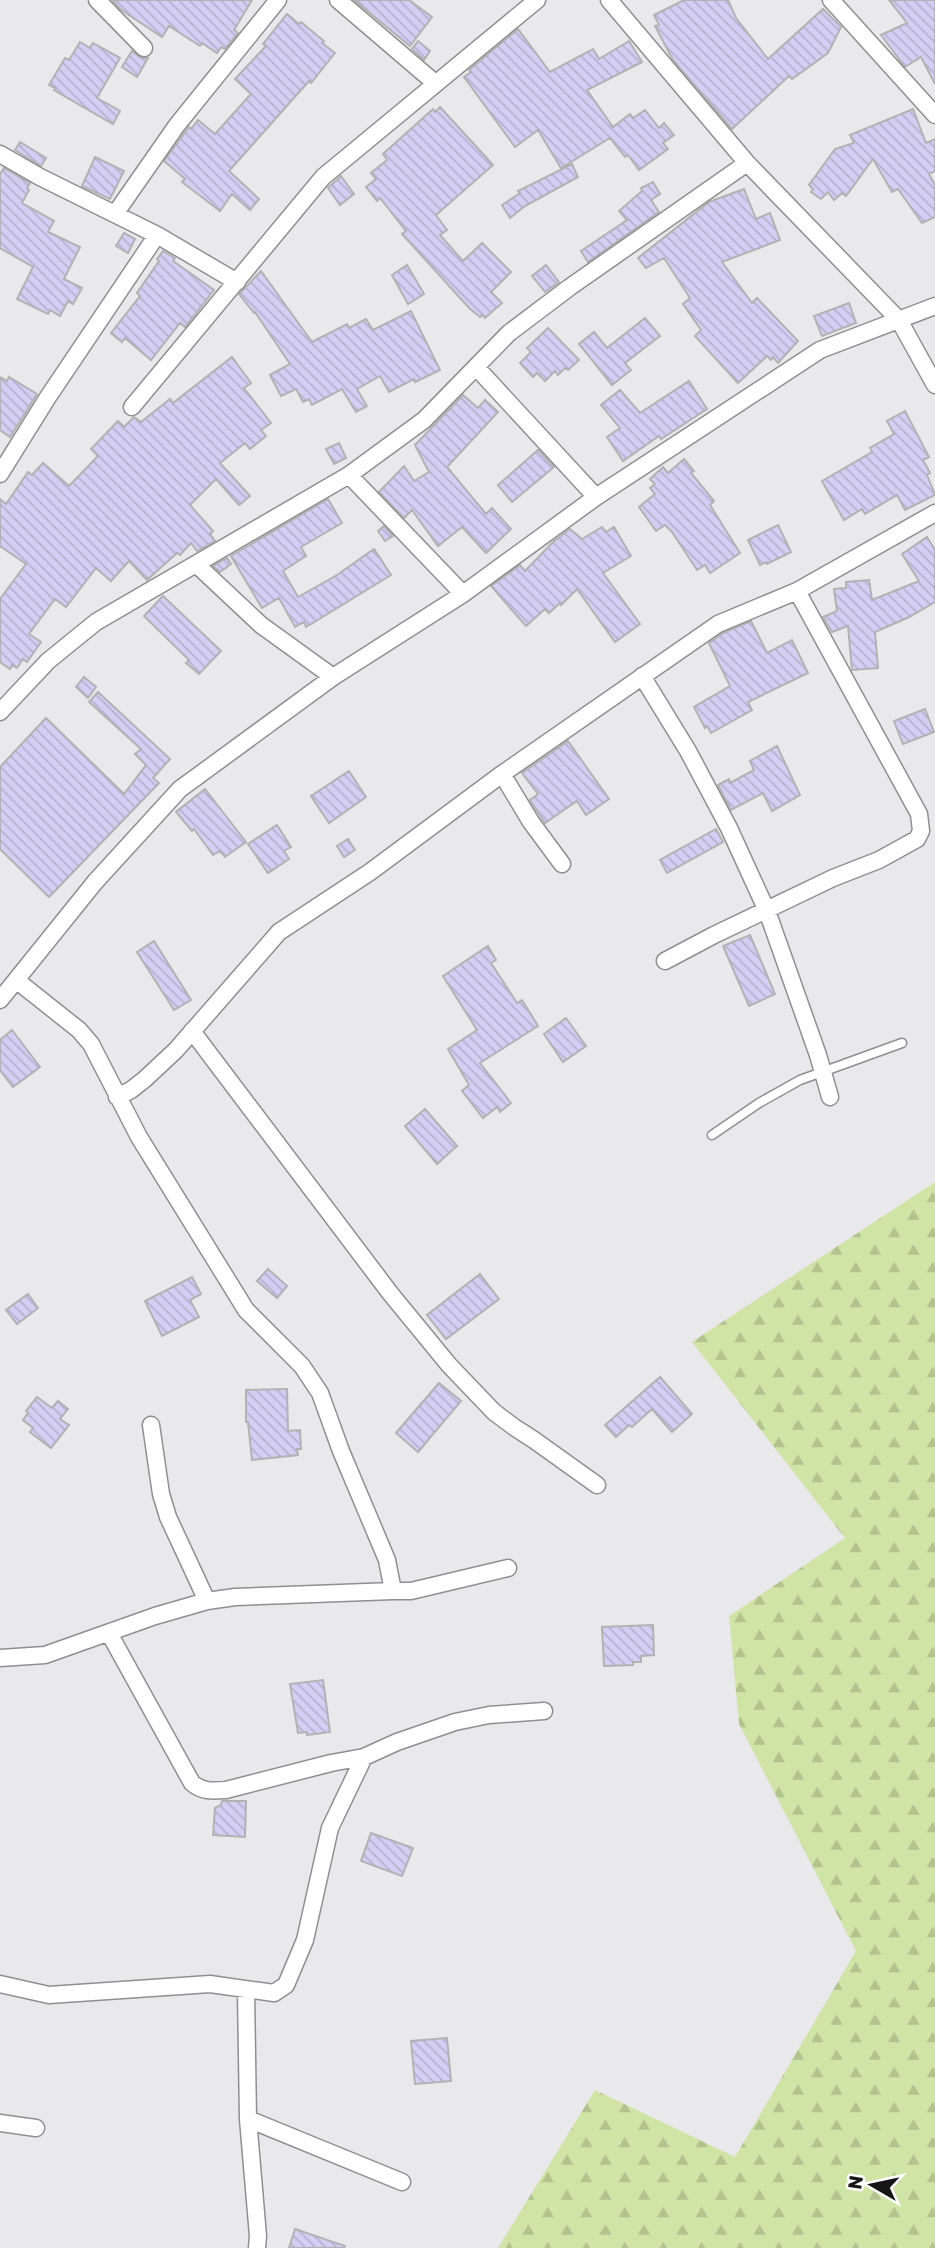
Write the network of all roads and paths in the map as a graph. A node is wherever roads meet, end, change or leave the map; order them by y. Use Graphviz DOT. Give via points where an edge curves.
graph roads {
  1 [pos="97,0"];
  2 [pos="278,0"];
  3 [pos="338,0"];
  4 [pos="537,0"];
  5 [pos="609,0"];
  6 [pos="831,0"];
  7 [pos="144,48"];
  8 [pos="435,83"];
  9 [pos="935,115"];
  10 [pos="0,154"];
  11 [pos="747,163"];
  12 [pos="116,214"];
  13 [pos="157,235"];
  14 [pos="237,282"];
  15 [pos="935,306"];
  16 [pos="899,320"];
  17 [pos="475,367"];
  18 [pos="935,385"];
  19 [pos="132,407"];
  20 [pos="0,474"];
  21 [pos="349,475"];
  22 [pos="596,497"];
  23 [pos="935,513"];
  24 [pos="197,565"];
  25 [pos="797,591"];
  26 [pos="463,594"];
  27 [pos="642,676"];
  28 [pos="333,677"];
  29 [pos="0,712"];
  30 [pos="502,774"];
  31 [pos="562,864"];
  32 [pos="767,911"];
  33 [pos="665,961"];
  34 [pos="16,980"];
  35 [pos="0,1000"];
  36 [pos="192,1031"];
  37 [pos="902,1043"];
  38 [pos="824,1071"];
  39 [pos="117,1097"];
  40 [pos="830,1097"];
  41 [pos="712,1135"];
  42 [pos="151,1425"];
  43 [pos="597,1485"];
  44 [pos="508,1568"];
  45 [pos="393,1591"];
  46 [pos="207,1601"];
  47 [pos="109,1633"];
  48 [pos="0,1658"];
  49 [pos="544,1711"];
  50 [pos="364,1757"];
  51 [pos="0,1984"];
  52 [pos="246,1991"];
  53 [pos="248,2119"];
  54 [pos="0,2123"];
  55 [pos="36,2128"];
  56 [pos="402,2182"];
  57 [pos="257,2248"];
  1 -- 7 [label="street"];
  2 -- 12 [label="street" via="177,125"];
  3 -- 8 [label="street"];
  4 -- 8 [label="street"];
  5 -- 11 [label="street"];
  6 -- 9 [label="street"];
  8 -- 14 [label="street" via="323,177"];
  10 -- 12 [label="street"];
  11 -- 16 [label="street"];
  11 -- 17 [label="street" via="560,294 509,333"];
  12 -- 13 [label="street"];
  13 -- 14 [label="street"];
  13 -- 20 [label="street"];
  14 -- 19 [label="street"];
  15 -- 16 [label="street"];
  16 -- 18 [label="street"];
  16 -- 22 [label="street" via="820,350"];
  17 -- 21 [label="street" via="424,420"];
  17 -- 22 [label="street"];
  21 -- 24 [label="street"];
  21 -- 26 [label="street"];
  22 -- 26 [label="street"];
  23 -- 25 [label="street"];
  24 -- 28 [label="street" via="261,625"];
  24 -- 29 [label="street" via="96,622 48,661"];
  25 -- 27 [label="street" via="718,624"];
  25 -- 32 [label="street" via="919,814 921,831 917,839 879,860"];
  26 -- 28 [label="street"];
  27 -- 30 [label="street"];
  27 -- 32 [label="street" via="729,828"];
  28 -- 34 [label="street" via="180,789 95,882"];
  30 -- 31 [label="street"];
  30 -- 36 [label="street" via="370,872 279,932"];
  32 -- 33 [label="street"];
  32 -- 38 [label="street"];
  34 -- 35 [label="street"];
  34 -- 39 [label="street" via="79,1030 91,1044"];
  36 -- 39 [label="street" via="145,1079"];
  36 -- 43 [label="street" via="449,1365 494,1412"];
  37 -- 38 [label="lane"];
  38 -- 40 [label="street"];
  38 -- 41 [label="lane" via="759,1103"];
  39 -- 45 [label="street" via="246,1310 302,1366 320,1393 387,1560"];
  42 -- 46 [label="street" via="168,1517"];
  44 -- 45 [label="street" via="411,1591"];
  45 -- 46 [label="street"];
  46 -- 47 [label="street"];
  47 -- 48 [label="street" via="45,1655"];
  47 -- 50 [label="street" via="200,1790 226,1790"];
  49 -- 50 [label="street" via="473,1717"];
  50 -- 52 [label="street" via="330,1828 305,1940 286,1985 274,1993"];
  51 -- 52 [label="street" via="49,1995 210,1984"];
  52 -- 53 [label="street"];
  53 -- 56 [label="street"];
  53 -- 57 [label="street"];
  54 -- 55 [label="street"];
}
